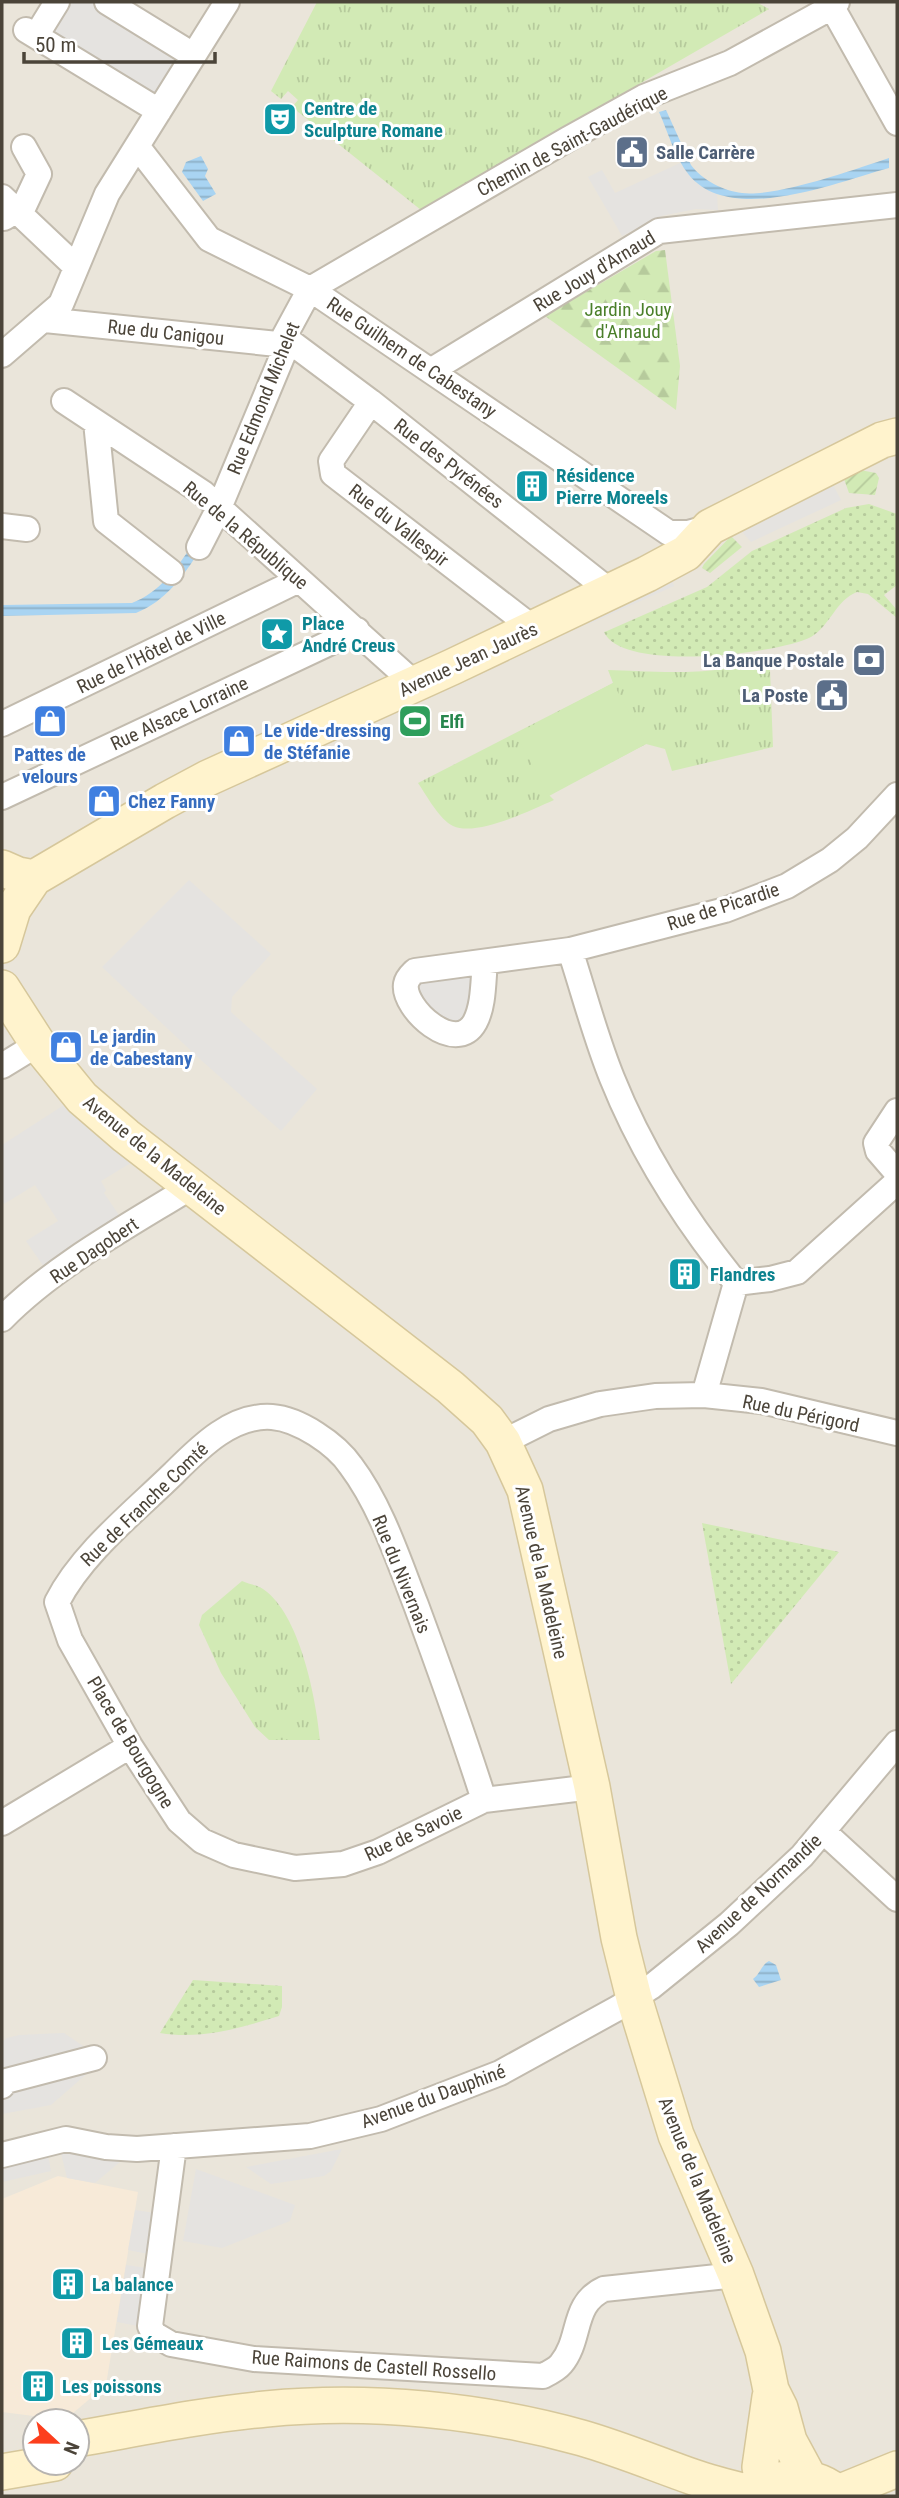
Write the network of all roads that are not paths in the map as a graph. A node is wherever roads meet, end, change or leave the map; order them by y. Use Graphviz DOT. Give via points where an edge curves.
graph roads {
  1 [pos="57,2"];
  2 [pos="107,2"];
  3 [pos="227,2"];
  4 [pos="834,4"];
  5 [pos="193,55"];
  6 [pos="159,111"];
  7 [pos="897,123"];
  8 [pos="137,146"];
  9 [pos="24,147"];
  10 [pos="897,205"];
  11 [pos="6,209"];
  12 [pos="72,276"];
  13 [pos="310,289"];
  14 [pos="45,320"];
  15 [pos="286,341"];
  16 [pos="2,355"];
  17 [pos="432,370"];
  18 [pos="64,401"];
  19 [pos="371,402"];
  20 [pos="96,422"];
  21 [pos="897,436"];
  22 [pos="219,508"];
  23 [pos="2,526"];
  24 [pos="710,527"];
  25 [pos="27,529"];
  26 [pos="198,547"];
  27 [pos="171,572"];
  28 [pos="299,580"];
  29 [pos="611,592"];
  30 [pos="533,628"];
  31 [pos="357,630"];
  32 [pos="415,684"];
  33 [pos="2,724"];
  34 [pos="897,795"];
  35 [pos="2,797"];
  36 [pos="18,873"];
  37 [pos="2,945"];
  38 [pos="570,950"];
  39 [pos="485,962"];
  40 [pos="2,988"];
  41 [pos="38,1044"];
  42 [pos="2,1066"];
  43 [pos="897,1111"];
  44 [pos="897,1173"];
  45 [pos="897,1182"];
  46 [pos="191,1187"];
  47 [pos="736,1283"];
  48 [pos="2,1319"];
  49 [pos="704,1395"];
  50 [pos="246,1420"];
  51 [pos="897,1433"];
  52 [pos="503,1441"];
  53 [pos="57,1602"];
  54 [pos="897,1743"];
  55 [pos="130,1746"];
  56 [pos="592,1787"];
  57 [pos="484,1800"];
  58 [pos="2,1823"];
  59 [pos="824,1832"];
  60 [pos="234,1855"];
  61 [pos="897,1899"];
  62 [pos="634,1998"];
  63 [pos="94,2057"];
  64 [pos="2,2086"];
  65 [pos="174,2146"];
  66 [pos="2,2155"];
  67 [pos="736,2275"];
  68 [pos="771,2390"];
  69 [pos="91,2436"];
  70 [pos="21,2450"];
  71 [pos="2,2453"];
  72 [pos="91,2456"];
  73 [pos="21,2469"];
  74 [pos="897,2469"];
  75 [pos="2,2472"];
  76 [pos="829,2489"];
  77 [pos="757,2492"];
  78 [pos="674,2496"];
  1 -- 6 [label="street" via="31,33"];
  2 -- 5 [label="street"];
  3 -- 5 [label="street"];
  4 -- 7 [label="street"];
  4 -- 13 [label="street, Chemin de Saint-Gaudérique" via="730,63 644,97"];
  5 -- 6 [label="street"];
  6 -- 8 [label="street"];
  8 -- 12 [label="street" via="107,194"];
  8 -- 13 [label="street, Rue Guilhem de Cabestany" via="209,239"];
  9 -- 11 [label="street" via="39,174 24,206"];
  10 -- 17 [label="street, Rue Jouy d'Arnaud" via="659,231"];
  11 -- 12 [label="street"];
  12 -- 14 [label="street" via="61,304"];
  13 -- 15 [label="street, Rue Edmond Michelet"];
  13 -- 17 [label="street, Rue Guilhem de Cabestany"];
  14 -- 15 [label="street, Rue du Canigou"];
  14 -- 16 [label="street"];
  15 -- 19 [label="street, Rue des Pyrénées"];
  15 -- 22 [label="street, Rue Edmond Michelet"];
  17 -- 24 [label="street, Rue Guilhem de Cabestany" via="669,533"];
  18 -- 20 [label="street, Rue de la République"];
  19 -- 29 [label="street, Rue des Pyrénées"];
  19 -- 30 [label="street, Rue du Vallespir" via="331,461 333,474"];
  20 -- 22 [label="street, Rue de la République"];
  20 -- 27 [label="street" via="106,521"];
  21 -- 24 [label="main road, Avenue Jean Jaurès"];
  22 -- 26 [label="street, Rue Edmond Michelet"];
  22 -- 28 [label="street, Rue de la République"];
  23 -- 25 [label="street"];
  24 -- 29 [label="main road, Avenue Jean Jaurès" via="686,553"];
  28 -- 31 [label="street, Rue de la République"];
  28 -- 33 [label="street, Rue de l'Hôtel de Ville"];
  29 -- 30 [label="main road, Avenue Jean Jaurès"];
  30 -- 32 [label="main road, Avenue Jean Jaurès"];
  31 -- 32 [label="street, Rue de la République"];
  31 -- 35 [label="street, Rue Alsace Lorraine"];
  32 -- 36 [label="main road, Avenue Jean Jaurès" via="208,778"];
  34 -- 38 [label="street, Rue de Picardie" via="857,838 787,886 725,910"];
  36 -- 37 [label="main road, Avenue Jean Jaurès"];
  38 -- 39 [label="street, Rue de Picardie"];
  38 -- 47 [label="street" via="612,1078 656,1170 698,1237"];
  40 -- 41 [label="main road, Avenue de la Madeleine"];
  41 -- 42 [label="street"];
  41 -- 46 [label="main road, Avenue de la Madeleine" via="82,1098"];
  43 -- 44 [label="street" via="876,1143"];
  45 -- 47 [label="street" via="797,1272"];
  46 -- 48 [label="street, Rue Dagobert" via="51,1277"];
  46 -- 52 [label="main road, Avenue de la Madeleine" via="450,1387"];
  47 -- 49 [label="street"];
  49 -- 51 [label="street, Rue du Périgord" via="761,1401"];
  49 -- 52 [label="street, Rue du Périgord" via="600,1404 549,1419"];
  50 -- 53 [label="street, Rue de Franche Comté" via="208,1440 83,1562"];
  50 -- 57 [label="street, Rue du Nivernais" via="270,1417 307,1428 351,1464 388,1532"];
  52 -- 56 [label="main road, Avenue de la Madeleine" via="525,1490"];
  53 -- 55 [label="street, Place de Bourgogne" via="70,1640"];
  54 -- 59 [label="street, Avenue de Normandie"];
  55 -- 58 [label="street"];
  55 -- 60 [label="street, Place de Bourgogne" via="179,1821 202,1841"];
  56 -- 57 [label="street, Rue de Savoie"];
  56 -- 62 [label="main road, Avenue de la Madeleine" via="616,1926"];
  57 -- 60 [label="street, Rue de Savoie" via="378,1852 343,1864 295,1868"];
  59 -- 61 [label="street"];
  59 -- 62 [label="street, Avenue de Normandie" via="729,1924"];
  62 -- 65 [label="street, Avenue du Dauphiné" via="500,2073 382,2119 310,2136"];
  62 -- 67 [label="main road, Avenue de la Madeleine" via="676,2135"];
  63 -- 64 [label="street" via="6,2081"];
  65 -- 66 [label="street, Avenue du Dauphiné" via="106,2147 66,2139"];
  65 -- 67 [label="street, Rue Raimons de Castell Rossello" via="150,2326 153,2334 170,2344 254,2359 543,2376 560,2365 570,2350 591,2295 604,2289"];
  67 -- 68 [label="main road, Avenue de la Madeleine" via="763,2351"];
  68 -- 76 [label="main road" via="789,2441"];
  68 -- 77 [label="main road"];
  69 -- 77 [label="main road" via="268,2409 423,2408 583,2438 696,2478"];
  70 -- 71 [label="main road"];
  72 -- 78 [label="main road" via="268,2430 407,2428 483,2437 575,2459 640,2479"];
  73 -- 75 [label="main road"];
  74 -- 76 [label="main road"];
  76 -- 77 [label="main road" via="794,2477"];
}
